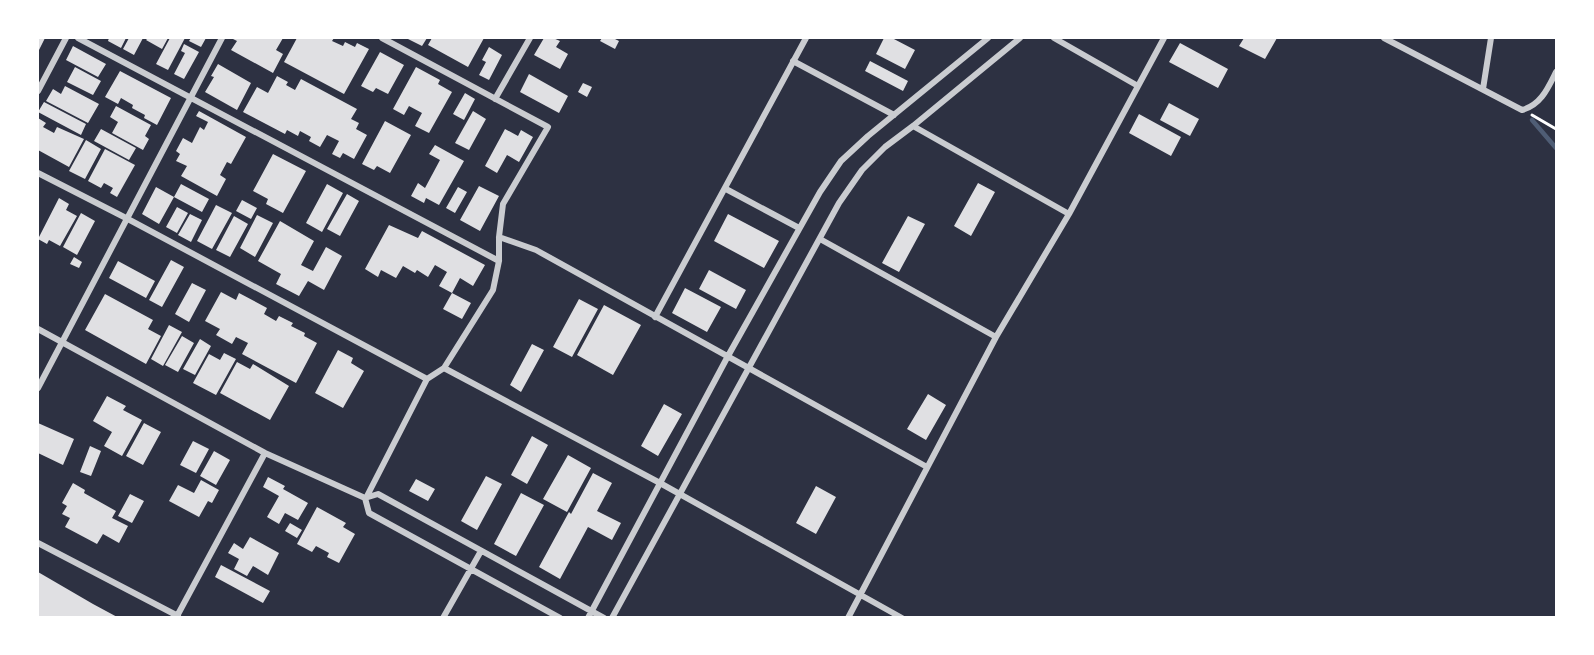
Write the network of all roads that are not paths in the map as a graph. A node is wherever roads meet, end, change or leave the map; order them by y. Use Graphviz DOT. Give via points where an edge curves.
graph roads {
  1 [pos="66,38"];
  2 [pos="78,38"];
  3 [pos="222,38"];
  4 [pos="382,38"];
  5 [pos="530,38"];
  6 [pos="806,38"];
  7 [pos="987,38"];
  8 [pos="1020,38"];
  9 [pos="1054,38"];
  10 [pos="1164,38"];
  11 [pos="1384,38"];
  12 [pos="1491,38"];
  13 [pos="793,61"];
  14 [pos="1557,72"];
  15 [pos="1138,86"];
  16 [pos="1483,89"];
  17 [pos="38,91"];
  18 [pos="190,98"];
  19 [pos="495,99"];
  20 [pos="894,114"];
  21 [pos="913,126"];
  22 [pos="38,173"];
  23 [pos="726,189"];
  24 [pos="1069,214"];
  25 [pos="126,218"];
  26 [pos="799,228"];
  27 [pos="499,237"];
  28 [pos="820,239"];
  29 [pos="500,261"];
  30 [pos="655,317"];
  31 [pos="38,329"];
  32 [pos="996,337"];
  33 [pos="63,341"];
  34 [pos="728,356"];
  35 [pos="444,368"];
  36 [pos="748,368"];
  37 [pos="427,379"];
  38 [pos="38,388"];
  39 [pos="265,453"];
  40 [pos="927,467"];
  41 [pos="660,483"];
  42 [pos="681,494"];
  43 [pos="365,498"];
  44 [pos="38,543"];
  45 [pos="481,551"];
  46 [pos="469,569"];
  47 [pos="860,594"];
  48 [pos="590,614"];
  49 [pos="177,617"];
  50 [pos="443,618"];
  51 [pos="560,618"];
  52 [pos="604,618"];
  53 [pos="612,618"];
  54 [pos="848,618"];
  55 [pos="902,618"];
  1 -- 17 [label="street"];
  2 -- 18 [label="street"];
  3 -- 18 [label="street"];
  4 -- 19 [label="street"];
  5 -- 19 [label="street"];
  6 -- 13 [label="street"];
  7 -- 20 [label="street"];
  8 -- 21 [label="street"];
  9 -- 15 [label="street"];
  10 -- 15 [label="street"];
  11 -- 16 [label="street"];
  12 -- 16 [label="street"];
  13 -- 20 [label="street"];
  13 -- 23 [label="street"];
  14 -- 16 [label="street" via="1543,97 1522,110"];
  15 -- 24 [label="street"];
  18 -- 25 [label="street"];
  18 -- 29 [label="street"];
  19 -- 27 [label="street" via="548,127 503,204"];
  20 -- 26 [label="street" via="841,161"];
  21 -- 24 [label="street"];
  21 -- 28 [label="street" via="862,170"];
  22 -- 25 [label="street"];
  23 -- 26 [label="street"];
  23 -- 30 [label="street"];
  24 -- 32 [label="street"];
  25 -- 33 [label="street"];
  25 -- 37 [label="street"];
  26 -- 34 [label="street"];
  27 -- 29 [label="street"];
  27 -- 30 [label="street" via="536,249"];
  28 -- 32 [label="street"];
  28 -- 36 [label="street"];
  29 -- 35 [label="street" via="494,290"];
  30 -- 34 [label="street"];
  31 -- 33 [label="street"];
  32 -- 40 [label="street"];
  33 -- 38 [label="street"];
  33 -- 39 [label="street"];
  34 -- 36 [label="street"];
  34 -- 41 [label="street"];
  35 -- 37 [label="street"];
  35 -- 41 [label="street"];
  36 -- 40 [label="street"];
  36 -- 42 [label="street"];
  37 -- 43 [label="street"];
  39 -- 43 [label="street"];
  39 -- 49 [label="street"];
  40 -- 47 [label="street"];
  41 -- 42 [label="street"];
  41 -- 48 [label="street"];
  42 -- 47 [label="street"];
  42 -- 53 [label="street"];
  43 -- 45 [label="street" via="378,494"];
  43 -- 46 [label="street" via="369,513"];
  44 -- 49 [label="street"];
  45 -- 46 [label="street"];
  45 -- 48 [label="street"];
  46 -- 50 [label="street"];
  46 -- 51 [label="street"];
  47 -- 54 [label="street"];
  47 -- 55 [label="street"];
  48 -- 52 [label="street"];
}
